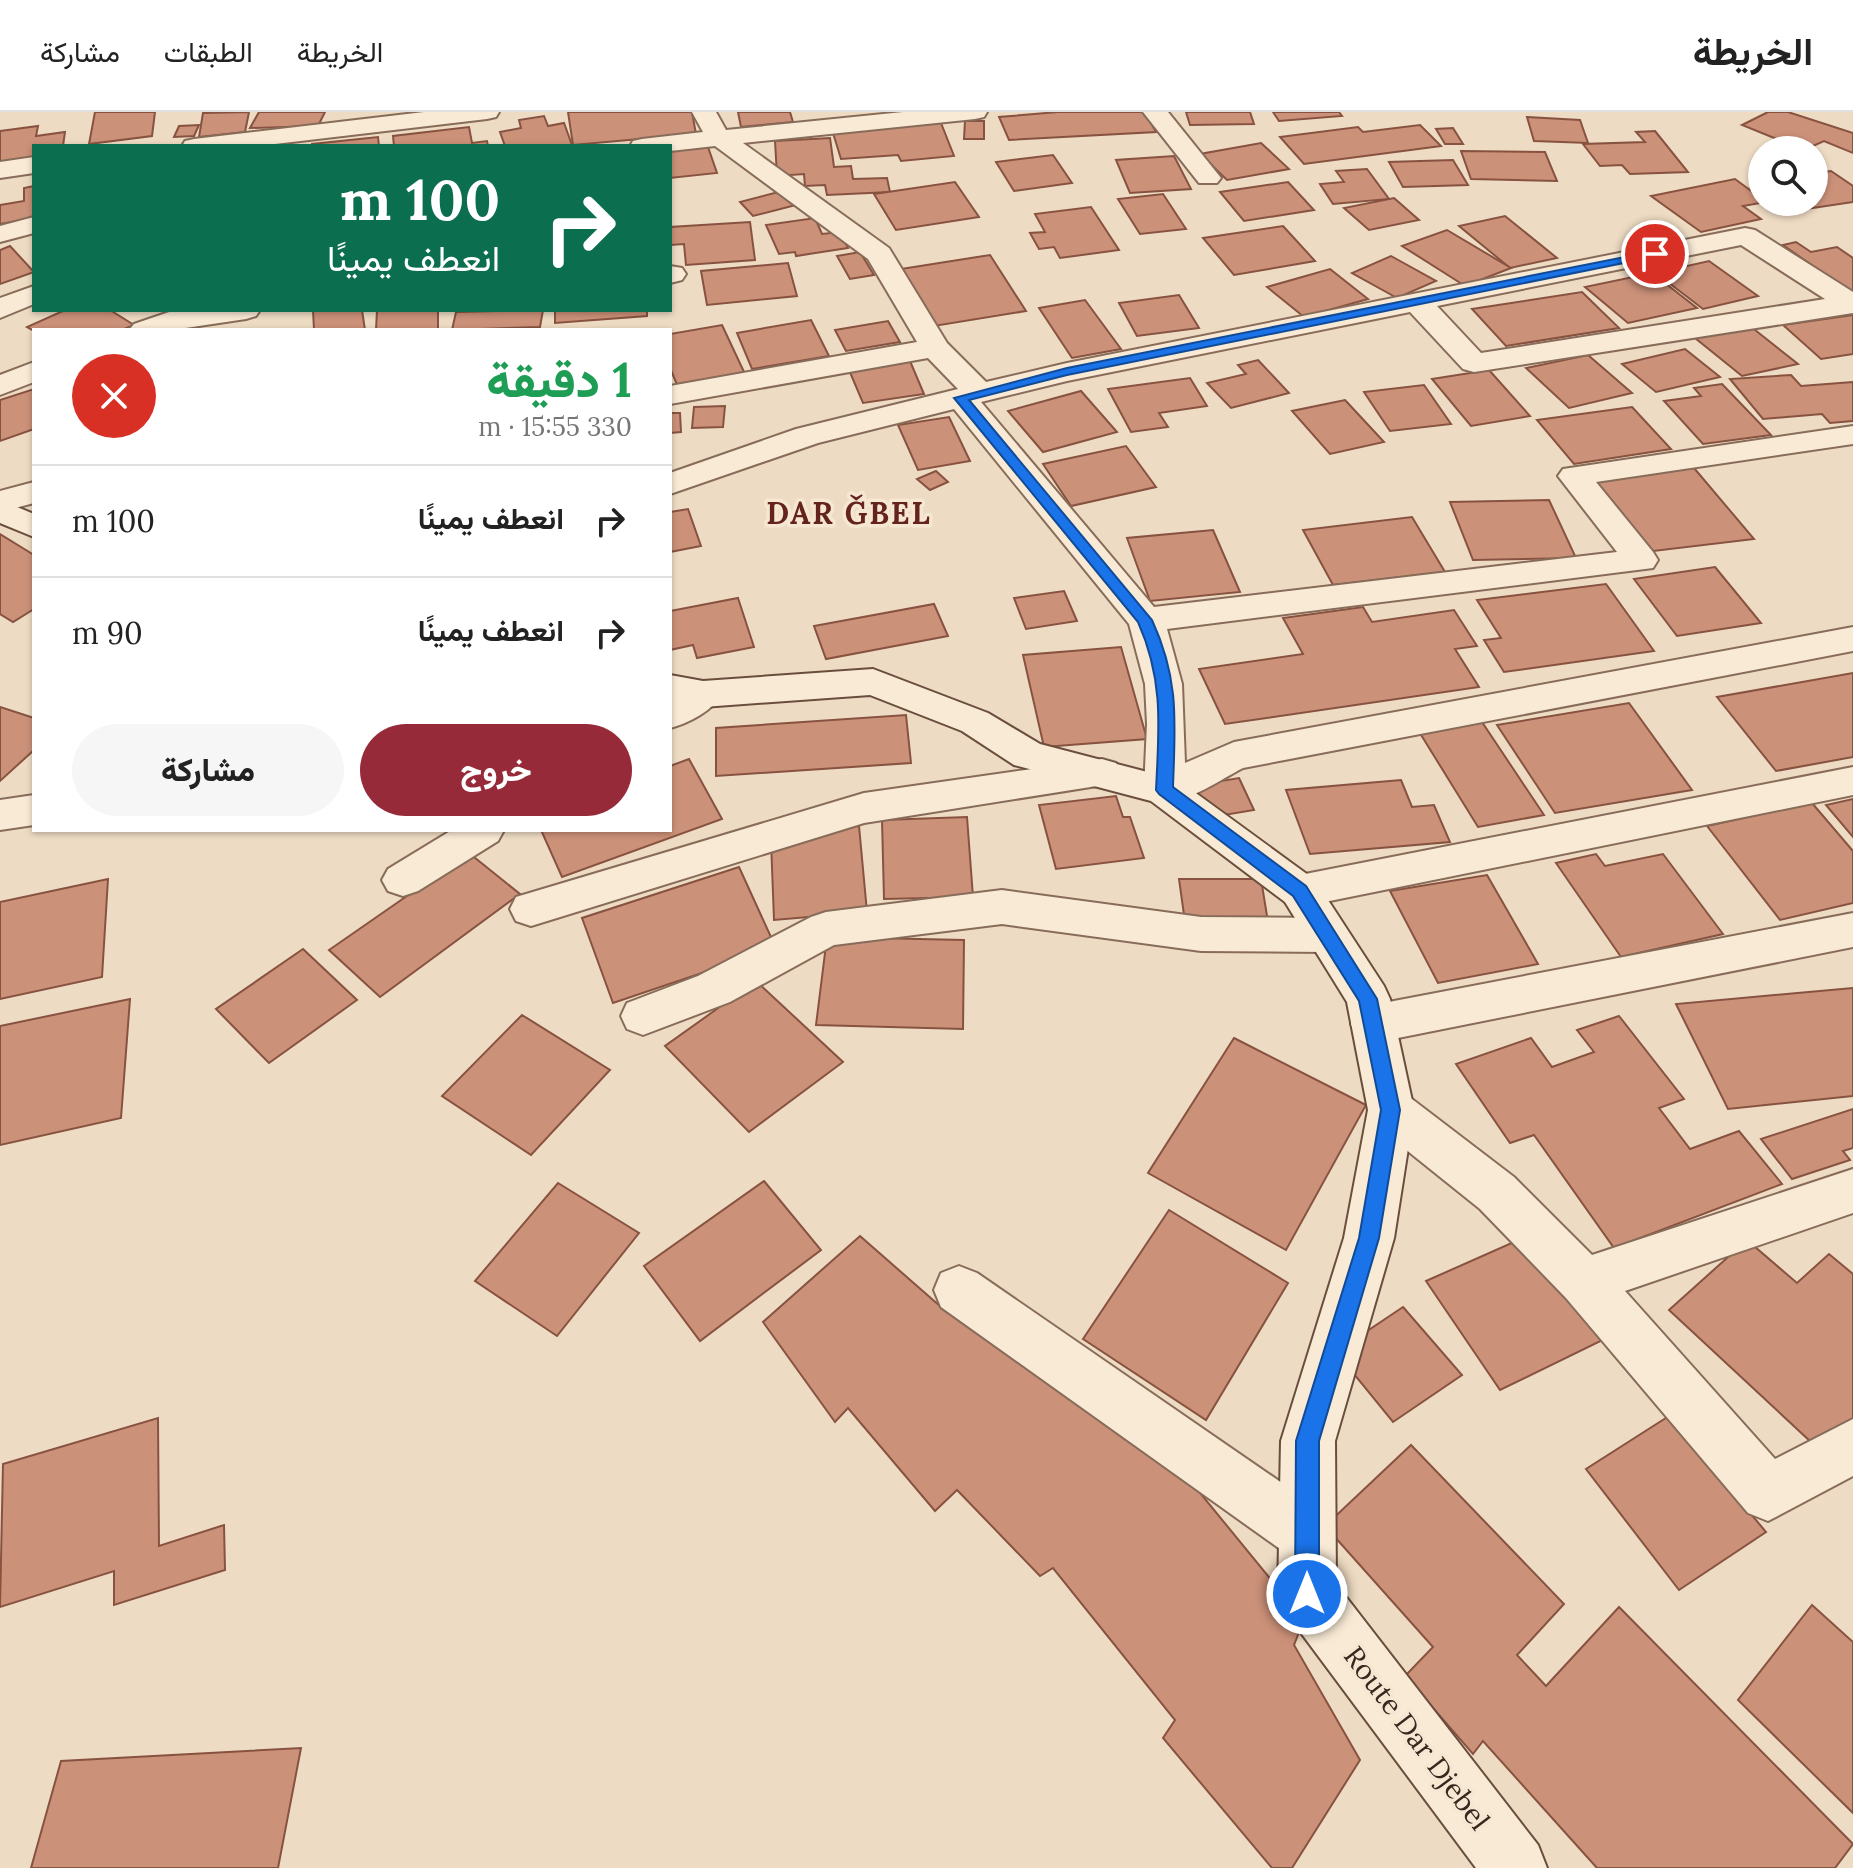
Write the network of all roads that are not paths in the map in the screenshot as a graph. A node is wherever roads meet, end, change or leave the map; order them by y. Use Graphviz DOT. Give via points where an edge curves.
graph roads {
  1 [pos="487,112"];
  2 [pos="975,112"];
  3 [pos="1155,112"];
  4 [pos="710,124"];
  5 [pos="211,144"];
  6 [pos="648,144"];
  7 [pos="32,165"];
  8 [pos="0,170"];
  9 [pos="1208,178"];
  10 [pos="32,226"];
  11 [pos="0,234"];
  12 [pos="32,295"];
  13 [pos="1416,301"];
  14 [pos="1853,303"];
  15 [pos="0,309"];
  16 [pos="230,312"];
  17 [pos="150,328"];
  18 [pos="935,348"];
  19 [pos="32,372"];
  20 [pos="0,386"];
  21 [pos="672,395"];
  22 [pos="970,395"];
  23 [pos="1853,435"];
  24 [pos="672,483"];
  25 [pos="32,493"];
  26 [pos="0,502"];
  27 [pos="0,510"];
  28 [pos="32,526"];
  29 [pos="1145,620"];
  30 [pos="1853,639"];
  31 [pos="681,699"];
  32 [pos="1102,773"];
  33 [pos="1853,781"];
  34 [pos="1164,790"];
  35 [pos="32,810"];
  36 [pos="0,815"];
  37 [pos="481,832"];
  38 [pos="403,880"];
  39 [pos="1300,891"];
  40 [pos="531,909"];
  41 [pos="1853,930"];
  42 [pos="1327,935"];
  43 [pos="643,1016"];
  44 [pos="1373,1024"];
  45 [pos="1391,1110"];
  46 [pos="1853,1191"];
  47 [pos="1584,1281"];
  48 [pos="959,1290"];
  49 [pos="1853,1446"];
  50 [pos="1307,1534"];
  51 [pos="1515,1868"];
  1 -- 5 [label="street"];
  2 -- 4 [label="street"];
  3 -- 9 [label="street"];
  4 -- 6 [label="street"];
  4 -- 18 [label="street" via="879,254"];
  7 -- 8 [label="street"];
  10 -- 11 [label="street"];
  12 -- 15 [label="street"];
  13 -- 14 [label="street" via="1745,236"];
  13 -- 14 [label="street" via="1474,363"];
  13 -- 22 [label="street"];
  16 -- 17 [label="street"];
  18 -- 21 [label="street"];
  18 -- 22 [label="street"];
  19 -- 20 [label="street"];
  22 -- 24 [label="street" via="807,436"];
  22 -- 29 [label="street"];
  23 -- 29 [label="street" via="1574,476 1641,560"];
  25 -- 26 [label="street"];
  27 -- 28 [label="street"];
  29 -- 34 [label="street" via="1160,654 1168,702"];
  30 -- 34 [label="street" via="1234,756"];
  31 -- 32 [label="street, Route Dar Djebel" via="873,682 975,722 1028,755"];
  32 -- 34 [label="street, Route Dar Djebel"];
  32 -- 40 [label="street" via="864,808"];
  33 -- 39 [label="street"];
  34 -- 39 [label="street, Route Dar Djebel"];
  35 -- 36 [label="street"];
  37 -- 38 [label="street"];
  39 -- 42 [label="street, Route Dar Djebel"];
  41 -- 44 [label="street"];
  42 -- 43 [label="street" via="1201,934 1002,907 826,929 714,989"];
  42 -- 44 [label="street, Route Dar Djebel" via="1368,999"];
  44 -- 45 [label="street, Route Dar Djebel"];
  45 -- 47 [label="street" via="1497,1193"];
  45 -- 50 [label="street, Route Dar Djebel" via="1369,1238 1308,1441"];
  46 -- 47 [label="street"];
  47 -- 49 [label="street" via="1768,1493"];
  48 -- 50 [label="street"];
  50 -- 51 [label="street, Route Dar Djebel" via="1307,1594"];
}
